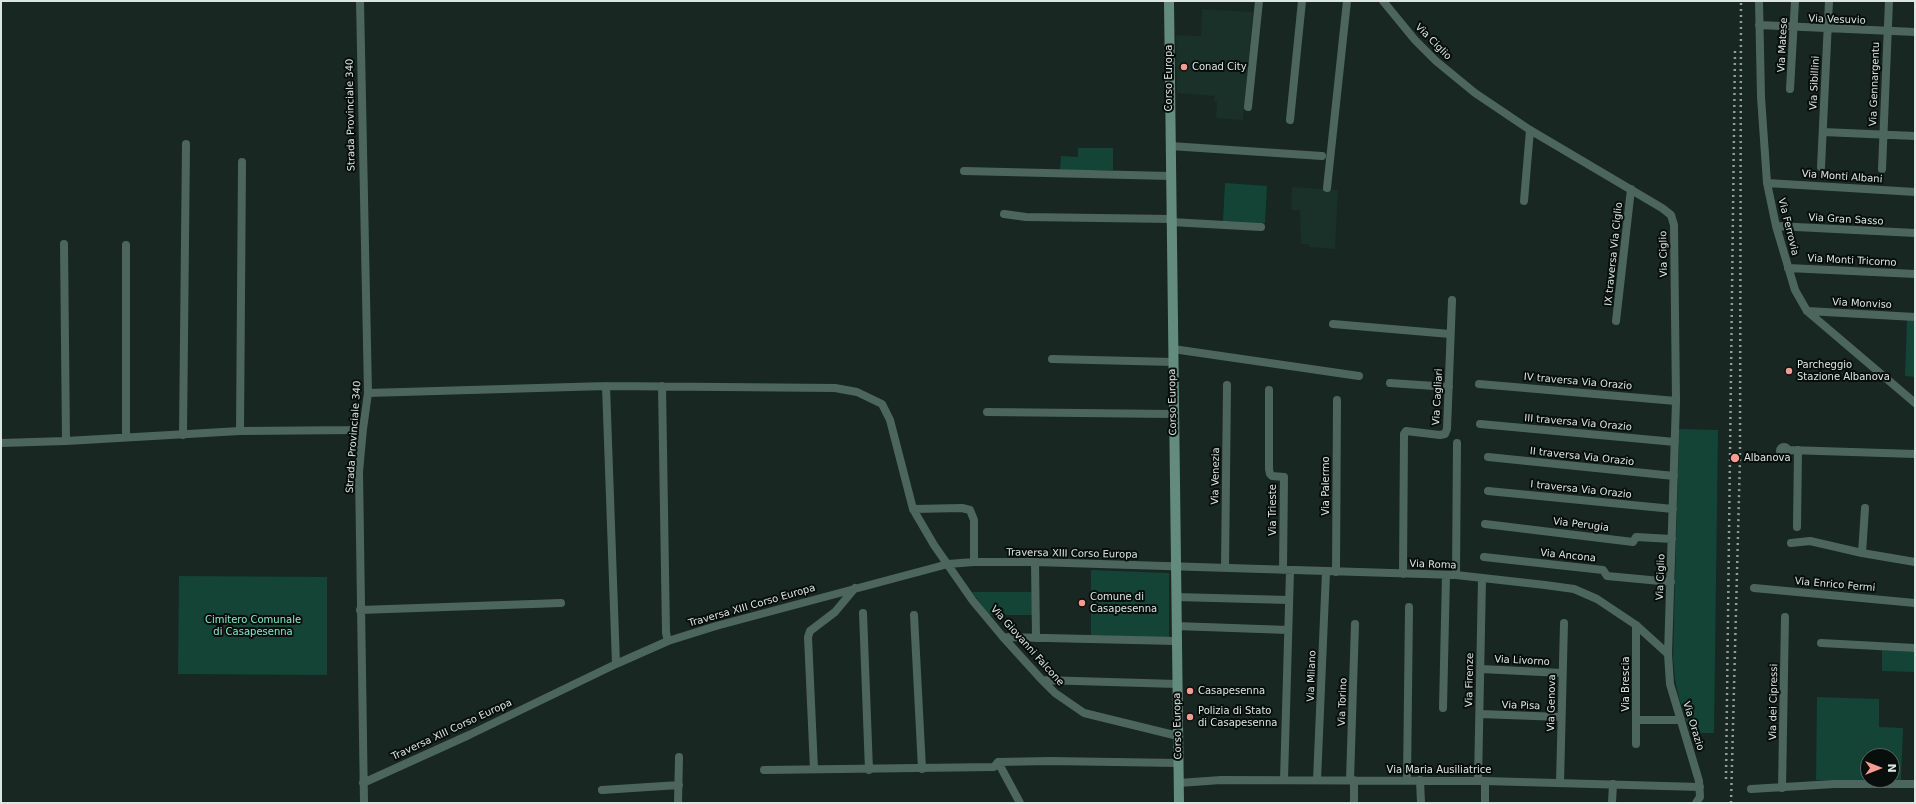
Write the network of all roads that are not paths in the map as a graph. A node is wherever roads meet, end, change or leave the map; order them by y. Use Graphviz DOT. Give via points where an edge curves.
graph roads {
  1 [pos="360,1"];
  2 [pos="1169,1"];
  3 [pos="1259,1"];
  4 [pos="1302,1"];
  5 [pos="1347,1"];
  6 [pos="1383,1"];
  7 [pos="1759,1"];
  8 [pos="1795,1"];
  9 [pos="1829,1"];
  10 [pos="1889,1"];
  11 [pos="1759,25"];
  12 [pos="1794,28"];
  13 [pos="1827,30"];
  14 [pos="1888,31"];
  15 [pos="1915,32"];
  16 [pos="1790,89"];
  17 [pos="1248,107"];
  18 [pos="1290,120"];
  19 [pos="1530,130"];
  20 [pos="1823,132"];
  21 [pos="1883,134"];
  22 [pos="1915,136"];
  23 [pos="186,144"];
  24 [pos="1170,146"];
  25 [pos="1322,156"];
  26 [pos="242,162"];
  27 [pos="1821,166"];
  28 [pos="1882,169"];
  29 [pos="964,171"];
  30 [pos="1170,176"];
  31 [pos="1767,182"];
  32 [pos="1327,188"];
  33 [pos="1631,189"];
  34 [pos="1915,192"];
  35 [pos="1524,201"];
  36 [pos="1004,214"];
  37 [pos="1171,221"];
  38 [pos="1776,226"];
  39 [pos="1261,227"];
  40 [pos="1915,233"];
  41 [pos="64,244"];
  42 [pos="126,245"];
  43 [pos="1788,268"];
  44 [pos="1915,274"];
  45 [pos="1452,300"];
  46 [pos="1807,311"];
  47 [pos="1915,317"];
  48 [pos="1616,321"];
  49 [pos="1333,324"];
  50 [pos="1450,334"];
  51 [pos="1172,349"];
  52 [pos="1052,359"];
  53 [pos="1173,362"];
  54 [pos="1359,376"];
  55 [pos="1390,383"];
  56 [pos="1479,384"];
  57 [pos="1227,385"];
  58 [pos="606,386"];
  59 [pos="662,386"];
  60 [pos="1448,387"];
  61 [pos="1269,390"];
  62 [pos="368,393"];
  63 [pos="1337,400"];
  64 [pos="1676,401"];
  65 [pos="1915,403"];
  66 [pos="987,412"];
  67 [pos="1173,414"];
  68 [pos="1480,424"];
  69 [pos="363,429"];
  70 [pos="240,431"];
  71 [pos="183,435"];
  72 [pos="126,437"];
  73 [pos="66,441"];
  74 [pos="1675,442"];
  75 [pos="1,443"];
  76 [pos="1457,443"];
  77 [pos="1788,450"];
  78 [pos="1798,450"];
  79 [pos="1915,454"];
  80 [pos="1488,457"];
  81 [pos="1674,476"];
  82 [pos="1488,491"];
  83 [pos="1865,508"];
  84 [pos="913,509"];
  85 [pos="1673,510"];
  86 [pos="1485,524"];
  87 [pos="1797,527"];
  88 [pos="1672,540"];
  89 [pos="1791,543"];
  90 [pos="1862,553"];
  91 [pos="1484,557"];
  92 [pos="974,562"];
  93 [pos="1035,562"];
  94 [pos="1915,562"];
  95 [pos="948,564"];
  96 [pos="1175,566"];
  97 [pos="1225,568"];
  98 [pos="1287,571"];
  99 [pos="1326,572"];
  100 [pos="1336,572"];
  101 [pos="1403,574"];
  102 [pos="1446,575"];
  103 [pos="1456,575"];
  104 [pos="1482,579"];
  105 [pos="1671,582"];
  106 [pos="856,588"];
  107 [pos="1754,588"];
  108 [pos="1176,597"];
  109 [pos="1289,600"];
  110 [pos="561,603"];
  111 [pos="1915,603"];
  112 [pos="1409,606"];
  113 [pos="360,610"];
  114 [pos="863,613"];
  115 [pos="914,614"];
  116 [pos="1785,617"];
  117 [pos="1564,623"];
  118 [pos="1355,624"];
  119 [pos="1636,625"];
  120 [pos="1176,626"];
  121 [pos="1288,630"];
  122 [pos="1003,637"];
  123 [pos="1036,638"];
  124 [pos="668,641"];
  125 [pos="1176,641"];
  126 [pos="1821,643"];
  127 [pos="1915,648"];
  128 [pos="1668,654"];
  129 [pos="616,664"];
  130 [pos="1481,668"];
  131 [pos="1562,673"];
  132 [pos="1042,680"];
  133 [pos="1177,684"];
  134 [pos="1443,708"];
  135 [pos="1480,714"];
  136 [pos="1561,718"];
  137 [pos="1636,720"];
  138 [pos="1681,720"];
  139 [pos="1178,736"];
  140 [pos="1636,744"];
  141 [pos="679,757"];
  142 [pos="998,762"];
  143 [pos="1178,763"];
  144 [pos="814,769"];
  145 [pos="922,769"];
  146 [pos="764,770"];
  147 [pos="869,770"];
  148 [pos="1284,780"];
  149 [pos="1317,780"];
  150 [pos="1352,780"];
  151 [pos="1407,780"];
  152 [pos="1420,780"];
  153 [pos="1482,781"];
  154 [pos="363,783"];
  155 [pos="1179,783"];
  156 [pos="1560,783"];
  157 [pos="1613,784"];
  158 [pos="1915,784"];
  159 [pos="679,785"];
  160 [pos="1700,787"];
  161 [pos="1782,788"];
  162 [pos="1751,789"];
  163 [pos="602,790"];
  164 [pos="364,803"];
  165 [pos="678,803"];
  166 [pos="1020,803"];
  167 [pos="1179,803"];
  168 [pos="1354,803"];
  169 [pos="1421,803"];
  170 [pos="1486,803"];
  171 [pos="1612,803"];
  172 [pos="1696,803"];
  1 -- 62 [label="street, Strada Provinciale 340"];
  2 -- 24 [label="street, Corso Europa"];
  3 -- 17 [label="street"];
  4 -- 18 [label="street"];
  5 -- 32 [label="street"];
  6 -- 19 [label="street, Via Ciglio" via="1436,61 1475,93"];
  7 -- 11 [label="street, Via Ferrovia"];
  8 -- 12 [label="street, Via Matese"];
  9 -- 13 [label="street, Via Sibillini"];
  10 -- 14 [label="street, Via Gennargentu"];
  11 -- 12 [label="street, Via Vesuvio"];
  11 -- 31 [label="street, Via Ferrovia"];
  12 -- 13 [label="street, Via Vesuvio"];
  12 -- 16 [label="street, Via Matese"];
  13 -- 14 [label="street, Via Vesuvio"];
  13 -- 20 [label="street, Via Sibillini"];
  14 -- 15 [label="street, Via Vesuvio"];
  14 -- 21 [label="street, Via Gennargentu"];
  19 -- 33 [label="street, Via Ciglio"];
  19 -- 35 [label="street"];
  20 -- 21 [label="street"];
  20 -- 27 [label="street, Via Sibillini"];
  21 -- 22 [label="street"];
  21 -- 28 [label="street, Via Gennargentu"];
  23 -- 71 [label="street"];
  24 -- 25 [label="street"];
  24 -- 30 [label="street, Corso Europa"];
  26 -- 70 [label="street"];
  29 -- 30 [label="street"];
  30 -- 37 [label="street, Corso Europa"];
  31 -- 34 [label="street, Via Monti Albani"];
  31 -- 38 [label="street, Via Ferrovia"];
  33 -- 48 [label="street, IX traversa Via Ciglio"];
  33 -- 64 [label="street, Via Ciglio" via="1671,215 1674,225"];
  36 -- 37 [label="street" via="1026,217"];
  37 -- 39 [label="street"];
  37 -- 51 [label="street, Corso Europa"];
  38 -- 40 [label="street, Via Gran Sasso"];
  38 -- 43 [label="street, Via Ferrovia"];
  41 -- 73 [label="street"];
  42 -- 72 [label="street"];
  43 -- 44 [label="street, Via Monti Tricorno"];
  43 -- 46 [label="street, Via Ferrovia" via="1795,290"];
  45 -- 50 [label="street, Via Cagliari"];
  46 -- 47 [label="street, Via Monviso"];
  46 -- 65 [label="street, Via Ferrovia"];
  49 -- 50 [label="street"];
  50 -- 60 [label="street, Via Cagliari"];
  51 -- 53 [label="street, Corso Europa"];
  51 -- 54 [label="street"];
  52 -- 53 [label="street"];
  53 -- 67 [label="street, Corso Europa"];
  55 -- 60 [label="street"];
  56 -- 64 [label="street, IV traversa Via Orazio"];
  57 -- 97 [label="street, Via Venezia"];
  58 -- 59 [label="street, Via Giovanni Falcone"];
  58 -- 62 [label="street, Via Giovanni Falcone"];
  58 -- 129 [label="street"];
  59 -- 84 [label="street, Via Giovanni Falcone" via="835,388 857,392 882,404 890,420"];
  59 -- 124 [label="street"];
  60 -- 101 [label="street, Via Cagliari" via="1445,434 1406,431 1404,434"];
  61 -- 98 [label="street, Via Trieste" via="1269,469 1272,476 1284,476"];
  62 -- 69 [label="street, Strada Provinciale 340"];
  63 -- 100 [label="street, Via Palermo"];
  64 -- 74 [label="street, Via Ciglio"];
  66 -- 67 [label="street"];
  67 -- 96 [label="street, Corso Europa"];
  68 -- 74 [label="street, III traversa Via Orazio"];
  69 -- 70 [label="street"];
  69 -- 113 [label="street, Strada Provinciale 340" via="359,472"];
  70 -- 71 [label="street"];
  71 -- 72 [label="street"];
  72 -- 73 [label="street"];
  73 -- 75 [label="street"];
  74 -- 81 [label="street, Via Ciglio"];
  76 -- 103 [label="street"];
  77 -- 78 [label="street"];
  78 -- 79 [label="street"];
  78 -- 87 [label="street"];
  80 -- 81 [label="street, II traversa Via Orazio"];
  81 -- 85 [label="street, Via Ciglio"];
  82 -- 85 [label="street, I traversa Via Orazio"];
  83 -- 90 [label="street"];
  84 -- 92 [label="street" via="970,510 974,520"];
  84 -- 95 [label="street, Via Giovanni Falcone"];
  85 -- 88 [label="street, Via Ciglio"];
  86 -- 88 [label="street, Via Perugia" via="1633,542 1636,537"];
  88 -- 105 [label="street, Via Ciglio"];
  89 -- 90 [label="street" via="1810,541"];
  90 -- 94 [label="street"];
  91 -- 105 [label="street, Via Ancona" via="1603,570 1607,576"];
  92 -- 93 [label="street, Traversa XIII Corso Europa"];
  92 -- 95 [label="street, Traversa XIII Corso Europa"];
  93 -- 96 [label="street, Traversa XIII Corso Europa"];
  93 -- 123 [label="street"];
  95 -- 106 [label="street, Traversa XIII Corso Europa"];
  95 -- 122 [label="street, Via Giovanni Falcone" via="973,601"];
  96 -- 97 [label="street, Via Roma"];
  96 -- 108 [label="street, Corso Europa"];
  97 -- 98 [label="street, Via Roma"];
  98 -- 99 [label="street, Via Roma"];
  98 -- 109 [label="street"];
  99 -- 100 [label="street, Via Roma"];
  99 -- 149 [label="street, Via Milano"];
  100 -- 101 [label="street, Via Roma"];
  101 -- 102 [label="street, Via Roma"];
  102 -- 103 [label="street, Via Roma"];
  102 -- 134 [label="street"];
  103 -- 104 [label="street, Via Roma"];
  104 -- 119 [label="street, Via Roma" via="1574,590 1597,599"];
  104 -- 130 [label="street, Via Firenze"];
  105 -- 128 [label="street, Via Ciglio"];
  106 -- 124 [label="street, Traversa XIII Corso Europa"];
  106 -- 144 [label="street" via="835,612 810,631 808,637"];
  107 -- 111 [label="street, Via Enrico Fermi"];
  108 -- 109 [label="street"];
  108 -- 120 [label="street, Corso Europa"];
  109 -- 121 [label="street"];
  110 -- 113 [label="street"];
  112 -- 151 [label="street"];
  113 -- 154 [label="street, Strada Provinciale 340"];
  114 -- 147 [label="street"];
  115 -- 145 [label="street"];
  116 -- 161 [label="street, Via dei Cipressi"];
  117 -- 131 [label="street, Via Genova"];
  118 -- 150 [label="street, Via Torino"];
  119 -- 128 [label="street, Via Roma"];
  119 -- 137 [label="street, Via Brescia"];
  120 -- 121 [label="street"];
  120 -- 125 [label="street, Corso Europa"];
  121 -- 148 [label="street"];
  122 -- 123 [label="street"];
  122 -- 132 [label="street, Via Giovanni Falcone"];
  123 -- 125 [label="street"];
  124 -- 129 [label="street, Traversa XIII Corso Europa"];
  125 -- 133 [label="street, Corso Europa"];
  126 -- 127 [label="street"];
  128 -- 138 [label="street, Via Orazio" via="1670,684"];
  129 -- 154 [label="street, Traversa XIII Corso Europa"];
  130 -- 131 [label="street, Via Livorno"];
  130 -- 135 [label="street, Via Firenze"];
  131 -- 136 [label="street, Via Genova"];
  132 -- 133 [label="street"];
  132 -- 139 [label="street, Via Giovanni Falcone" via="1055,693 1084,713"];
  133 -- 139 [label="street, Corso Europa"];
  135 -- 136 [label="street, Via Pisa"];
  135 -- 153 [label="street, Via Firenze"];
  136 -- 156 [label="street, Via Genova"];
  137 -- 138 [label="street"];
  137 -- 140 [label="street, Via Brescia"];
  138 -- 160 [label="street, Via Orazio"];
  139 -- 143 [label="street, Corso Europa"];
  141 -- 159 [label="street"];
  142 -- 143 [label="street"];
  142 -- 145 [label="street" via="994,766"];
  142 -- 166 [label="street"];
  143 -- 155 [label="street, Corso Europa"];
  144 -- 146 [label="street"];
  144 -- 147 [label="street"];
  145 -- 147 [label="street"];
  148 -- 149 [label="street, Via Maria Ausiliatrice"];
  148 -- 155 [label="street, Via Maria Ausiliatrice"];
  149 -- 150 [label="street, Via Maria Ausiliatrice"];
  150 -- 151 [label="street, Via Maria Ausiliatrice"];
  150 -- 168 [label="street, Via Torino"];
  151 -- 152 [label="street, Via Maria Ausiliatrice"];
  152 -- 153 [label="street, Via Maria Ausiliatrice"];
  152 -- 169 [label="street"];
  153 -- 156 [label="street, Via Maria Ausiliatrice"];
  153 -- 170 [label="street, Via Firenze"];
  154 -- 164 [label="street, Strada Provinciale 340"];
  155 -- 167 [label="street, Corso Europa"];
  156 -- 157 [label="street, Via Maria Ausiliatrice"];
  157 -- 160 [label="street, Via Maria Ausiliatrice"];
  157 -- 171 [label="street"];
  158 -- 161 [label="street" via="1834,784"];
  159 -- 163 [label="street"];
  159 -- 165 [label="street"];
  160 -- 172 [label="street, Via Orazio" via="1700,797"];
  161 -- 162 [label="street"];
}
